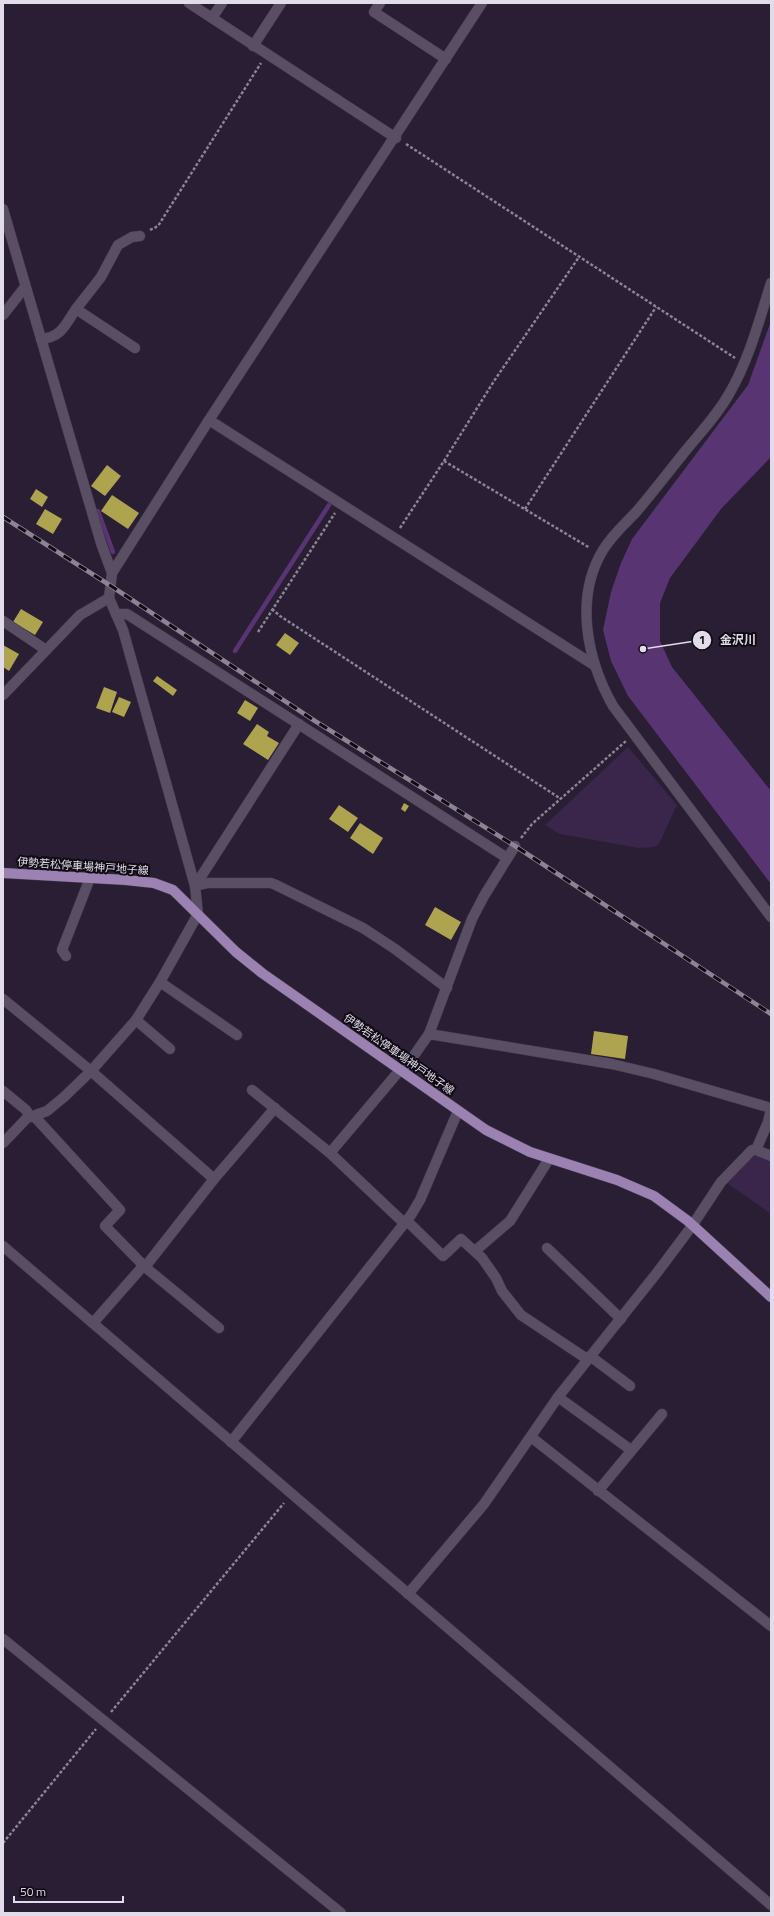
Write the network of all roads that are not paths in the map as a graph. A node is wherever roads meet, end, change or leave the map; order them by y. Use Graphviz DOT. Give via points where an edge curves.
graph roads {
  1 [pos="189,3"];
  2 [pos="222,3"];
  3 [pos="281,3"];
  4 [pos="380,3"];
  5 [pos="482,3"];
  6 [pos="212,18"];
  7 [pos="253,46"];
  8 [pos="446,59"];
  9 [pos="396,138"];
  10 [pos="3,209"];
  11 [pos="140,236"];
  12 [pos="771,284"];
  13 [pos="25,287"];
  14 [pos="76,309"];
  15 [pos="3,315"];
  16 [pos="40,339"];
  17 [pos="134,348"];
  18 [pos="209,420"];
  19 [pos="112,573"];
  20 [pos="109,598"];
  21 [pos="116,614"];
  22 [pos="3,621"];
  23 [pos="46,650"];
  24 [pos="594,665"];
  25 [pos="3,695"];
  26 [pos="300,724"];
  27 [pos="515,846"];
  28 [pos="507,858"];
  29 [pos="3,873"];
  30 [pos="90,878"];
  31 [pos="195,886"];
  32 [pos="198,914"];
  33 [pos="771,917"];
  34 [pos="66,956"];
  35 [pos="160,982"];
  36 [pos="447,988"];
  37 [pos="3,999"];
  38 [pos="136,1020"];
  39 [pos="429,1034"];
  40 [pos="237,1035"];
  41 [pos="170,1049"];
  42 [pos="92,1071"];
  43 [pos="402,1071"];
  44 [pos="252,1090"];
  45 [pos="3,1091"];
  46 [pos="275,1108"];
  47 [pos="771,1109"];
  48 [pos="458,1111"];
  49 [pos="32,1117"];
  50 [pos="3,1143"];
  51 [pos="756,1150"];
  52 [pos="330,1153"];
  53 [pos="771,1156"];
  54 [pos="549,1159"];
  55 [pos="214,1179"];
  56 [pos="405,1221"];
  57 [pos="692,1226"];
  58 [pos="3,1246"];
  59 [pos="547,1248"];
  60 [pos="475,1251"];
  61 [pos="144,1266"];
  62 [pos="771,1297"];
  63 [pos="621,1319"];
  64 [pos="92,1323"];
  65 [pos="219,1328"];
  66 [pos="588,1358"];
  67 [pos="630,1386"];
  68 [pos="558,1397"];
  69 [pos="662,1414"];
  70 [pos="531,1437"];
  71 [pos="231,1442"];
  72 [pos="631,1450"];
  73 [pos="598,1491"];
  74 [pos="408,1594"];
  75 [pos="771,1626"];
  76 [pos="3,1639"];
  77 [pos="771,1904"];
  78 [pos="341,1913"];
  1 -- 6 [label="street"];
  2 -- 6 [label="street"];
  3 -- 7 [label="street"];
  4 -- 8 [label="street" via="374,12"];
  5 -- 8 [label="street"];
  6 -- 7 [label="street"];
  7 -- 9 [label="street"];
  8 -- 9 [label="street"];
  9 -- 18 [label="street"];
  10 -- 13 [label="street"];
  11 -- 14 [label="street" via="132,237 118,245 101,277"];
  12 -- 24 [label="street" via="744,364 729,394 601,555 588,590 587,605 589,643"];
  13 -- 15 [label="street"];
  13 -- 16 [label="street"];
  14 -- 16 [label="street" via="59,334 52,338"];
  14 -- 17 [label="street"];
  16 -- 19 [label="street"];
  18 -- 19 [label="street"];
  18 -- 24 [label="street"];
  19 -- 20 [label="street"];
  20 -- 21 [label="street"];
  20 -- 23 [label="street" via="80,615"];
  21 -- 26 [label="street" via="127,614"];
  21 -- 31 [label="street" via="141,690"];
  22 -- 23 [label="street"];
  23 -- 25 [label="street"];
  24 -- 33 [label="street" via="612,706"];
  26 -- 28 [label="street"];
  26 -- 31 [label="street"];
  27 -- 28 [label="street"];
  28 -- 36 [label="street" via="472,919"];
  29 -- 30 [label="main road, 伊勢若松停車場神戸地子線"];
  30 -- 32 [label="main road, 伊勢若松停車場神戸地子線" via="154,883 173,890"];
  30 -- 34 [label="street" via="62,950"];
  31 -- 32 [label="street"];
  31 -- 36 [label="street" via="208,883 276,885 363,928"];
  32 -- 35 [label="street"];
  32 -- 43 [label="main road, 伊勢若松停車場神戸地子線" via="236,952"];
  35 -- 38 [label="street"];
  35 -- 40 [label="street"];
  36 -- 39 [label="street"];
  37 -- 42 [label="street"];
  38 -- 41 [label="street"];
  38 -- 42 [label="street"];
  39 -- 43 [label="street"];
  39 -- 47 [label="street" via="612,1064"];
  42 -- 49 [label="street" via="46,1111"];
  42 -- 55 [label="street"];
  43 -- 48 [label="main road, 伊勢若松停車場神戸地子線"];
  43 -- 52 [label="street"];
  44 -- 46 [label="street"];
  45 -- 49 [label="street"];
  46 -- 52 [label="street"];
  46 -- 55 [label="street"];
  47 -- 51 [label="street"];
  48 -- 54 [label="main road, 伊勢若松停車場神戸地子線" via="512,1144"];
  48 -- 56 [label="street" via="420,1200"];
  49 -- 50 [label="street" via="22,1122"];
  49 -- 61 [label="street" via="120,1210 105,1226"];
  51 -- 53 [label="street"];
  51 -- 57 [label="street" via="752,1150 720,1182"];
  52 -- 56 [label="street"];
  54 -- 57 [label="main road, 伊勢若松停車場神戸地子線" via="642,1189"];
  54 -- 60 [label="street" via="510,1221"];
  55 -- 61 [label="street"];
  56 -- 60 [label="street" via="443,1256 461,1239"];
  56 -- 71 [label="street"];
  57 -- 62 [label="main road, 伊勢若松停車場神戸地子線"];
  57 -- 63 [label="street"];
  58 -- 64 [label="street"];
  59 -- 63 [label="street"];
  60 -- 66 [label="street" via="496,1278 502,1292 521,1314"];
  61 -- 64 [label="street"];
  61 -- 65 [label="street"];
  63 -- 66 [label="street"];
  64 -- 71 [label="street"];
  66 -- 67 [label="street"];
  66 -- 68 [label="street"];
  68 -- 70 [label="street"];
  68 -- 72 [label="street"];
  69 -- 72 [label="street"];
  70 -- 73 [label="street"];
  70 -- 74 [label="street" via="484,1504"];
  71 -- 74 [label="street"];
  72 -- 73 [label="street"];
  73 -- 75 [label="street"];
  74 -- 77 [label="street"];
  76 -- 78 [label="street"];
}
